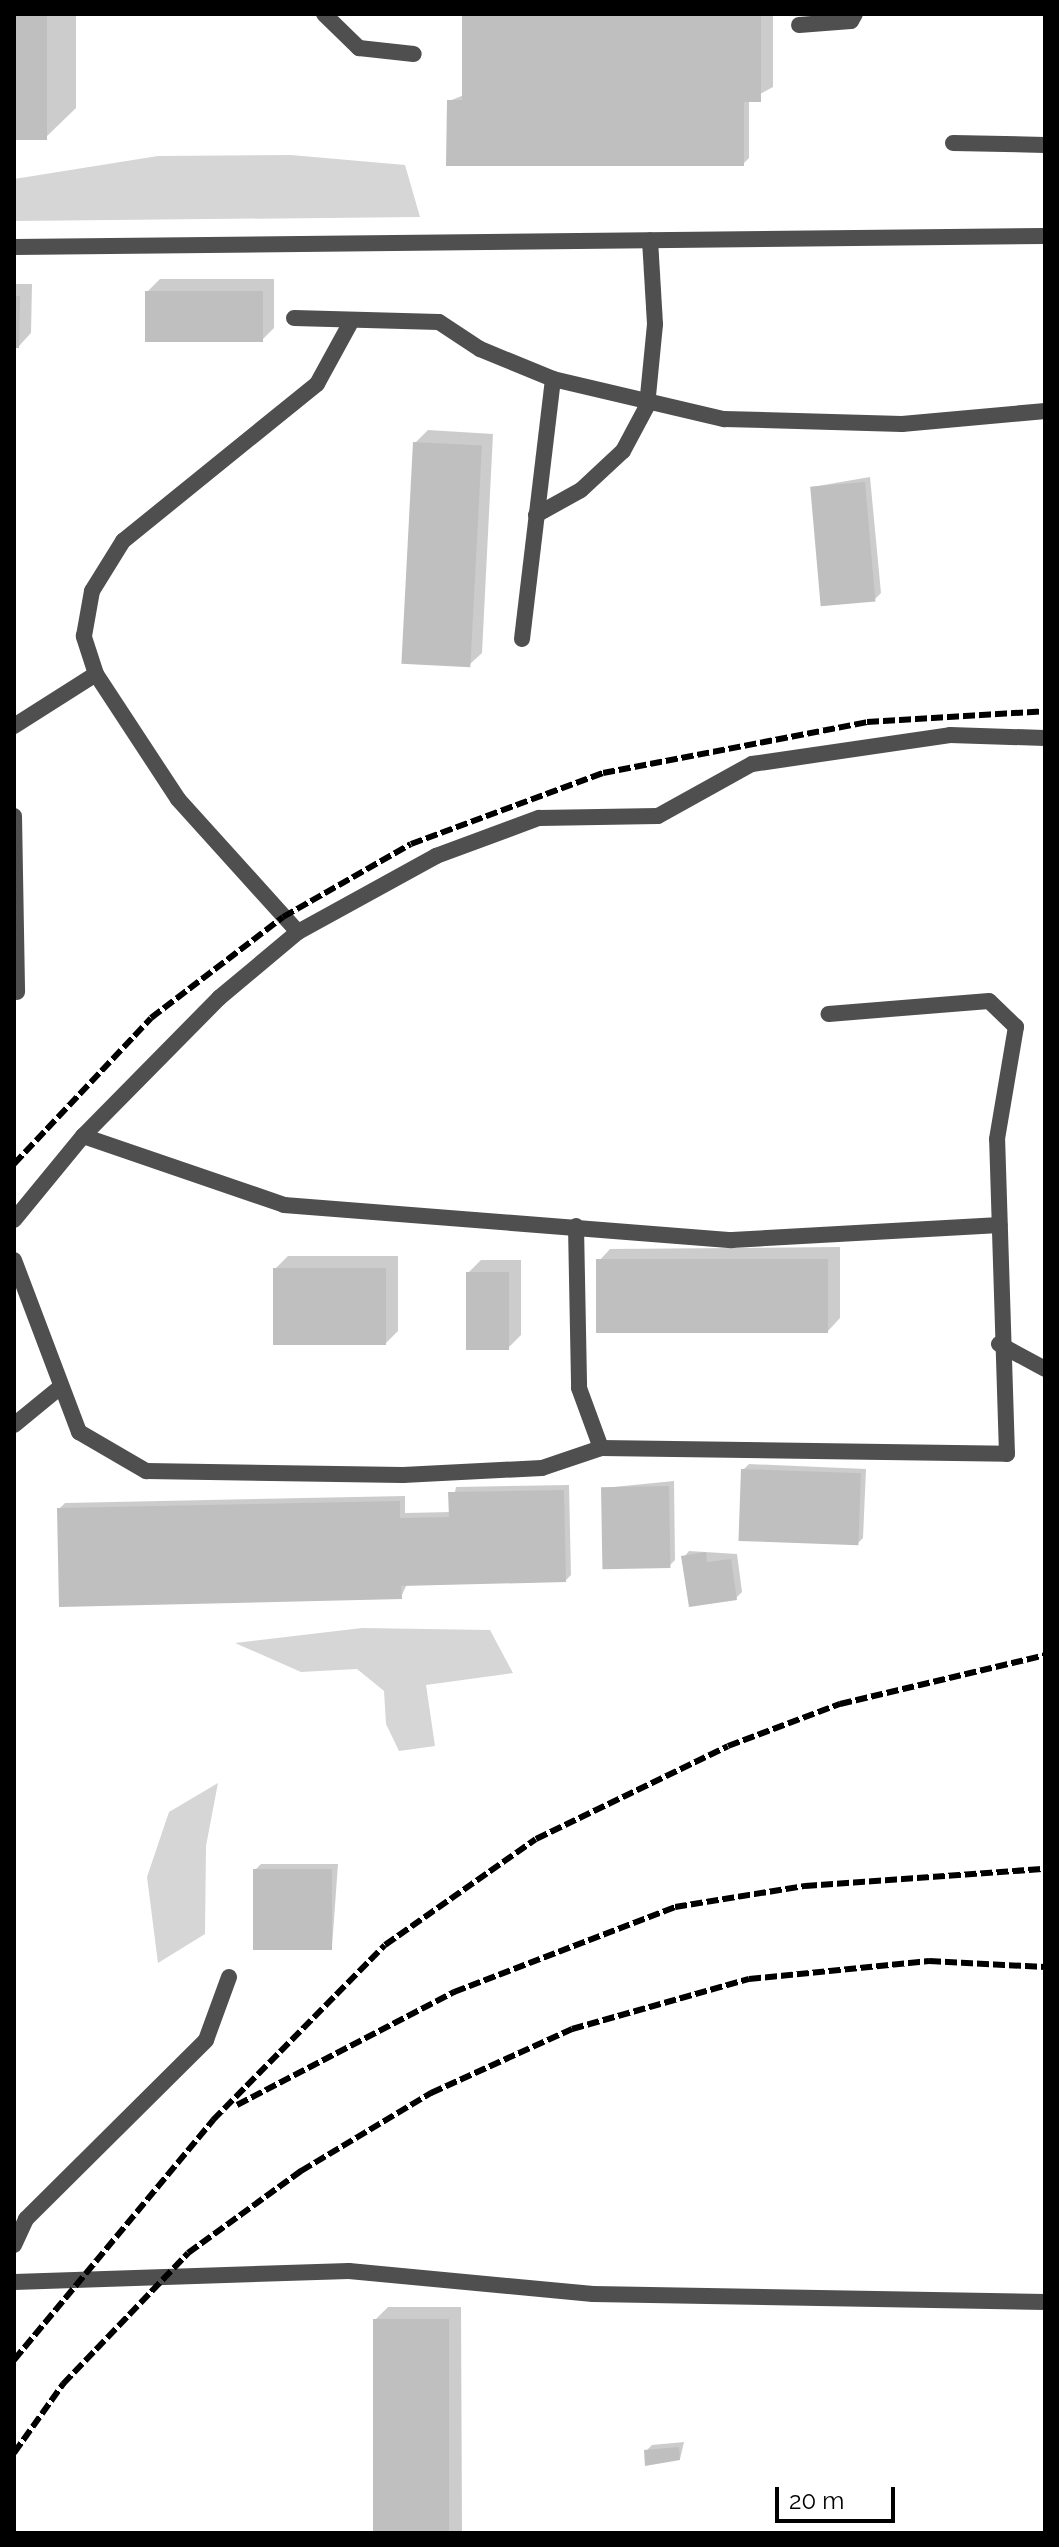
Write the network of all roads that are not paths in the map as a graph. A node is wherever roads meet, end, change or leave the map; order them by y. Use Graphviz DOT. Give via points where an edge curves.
graph roads {
  1 [pos="324,14"];
  2 [pos="855,14"];
  3 [pos="799,25"];
  4 [pos="414,54"];
  5 [pos="953,143"];
  6 [pos="1045,145"];
  7 [pos="1045,236"];
  8 [pos="650,240"];
  9 [pos="14,247"];
  10 [pos="294,318"];
  11 [pos="352,320"];
  12 [pos="553,379"];
  13 [pos="647,406"];
  14 [pos="1045,411"];
  15 [pos="536,515"];
  16 [pos="522,639"];
  17 [pos="96,674"];
  18 [pos="14,726"];
  19 [pos="1045,738"];
  20 [pos="14,816"];
  21 [pos="298,932"];
  22 [pos="17,992"];
  23 [pos="829,1014"];
  24 [pos="83,1136"];
  25 [pos="14,1220"];
  26 [pos="1000,1225"];
  27 [pos="576,1226"];
  28 [pos="14,1260"];
  29 [pos="999,1344"];
  30 [pos="1045,1369"];
  31 [pos="58,1389"];
  32 [pos="14,1425"];
  33 [pos="601,1448"];
  34 [pos="229,1977"];
  35 [pos="14,2245"];
  36 [pos="14,2282"];
  37 [pos="1045,2302"];
  1 -- 4 [label="street" via="359,48"];
  2 -- 3 [label="street" via="851,21"];
  5 -- 6 [label="street"];
  7 -- 8 [label="street"];
  8 -- 9 [label="street"];
  8 -- 13 [label="street" via="655,324"];
  10 -- 11 [label="street"];
  11 -- 12 [label="street" via="439,322"];
  11 -- 17 [label="street" via="317,384 123,541 92,591 84,636"];
  12 -- 13 [label="street"];
  12 -- 15 [label="street"];
  13 -- 14 [label="street" via="808,424"];
  13 -- 15 [label="street" via="623,451 581,490"];
  15 -- 16 [label="street"];
  17 -- 18 [label="street"];
  17 -- 21 [label="street" via="178,799"];
  19 -- 21 [label="street" via="950,735 853,746 752,764 658,816 539,818 436,856"];
  20 -- 22 [label="street"];
  21 -- 24 [label="street" via="219,998"];
  23 -- 26 [label="street" via="989,1001 1016,1027 997,1139"];
  24 -- 25 [label="street"];
  24 -- 27 [label="street" via="284,1205"];
  26 -- 27 [label="street" via="732,1240"];
  26 -- 29 [label="street"];
  27 -- 33 [label="street" via="579,1388"];
  28 -- 31 [label="street"];
  29 -- 30 [label="street"];
  29 -- 33 [label="street" via="1007,1454"];
  31 -- 32 [label="street"];
  31 -- 33 [label="street" via="79,1432 146,1471 403,1475 542,1468"];
  34 -- 35 [label="street" via="206,2040 26,2219"];
  36 -- 37 [label="street" via="349,2271 593,2294"];
}
